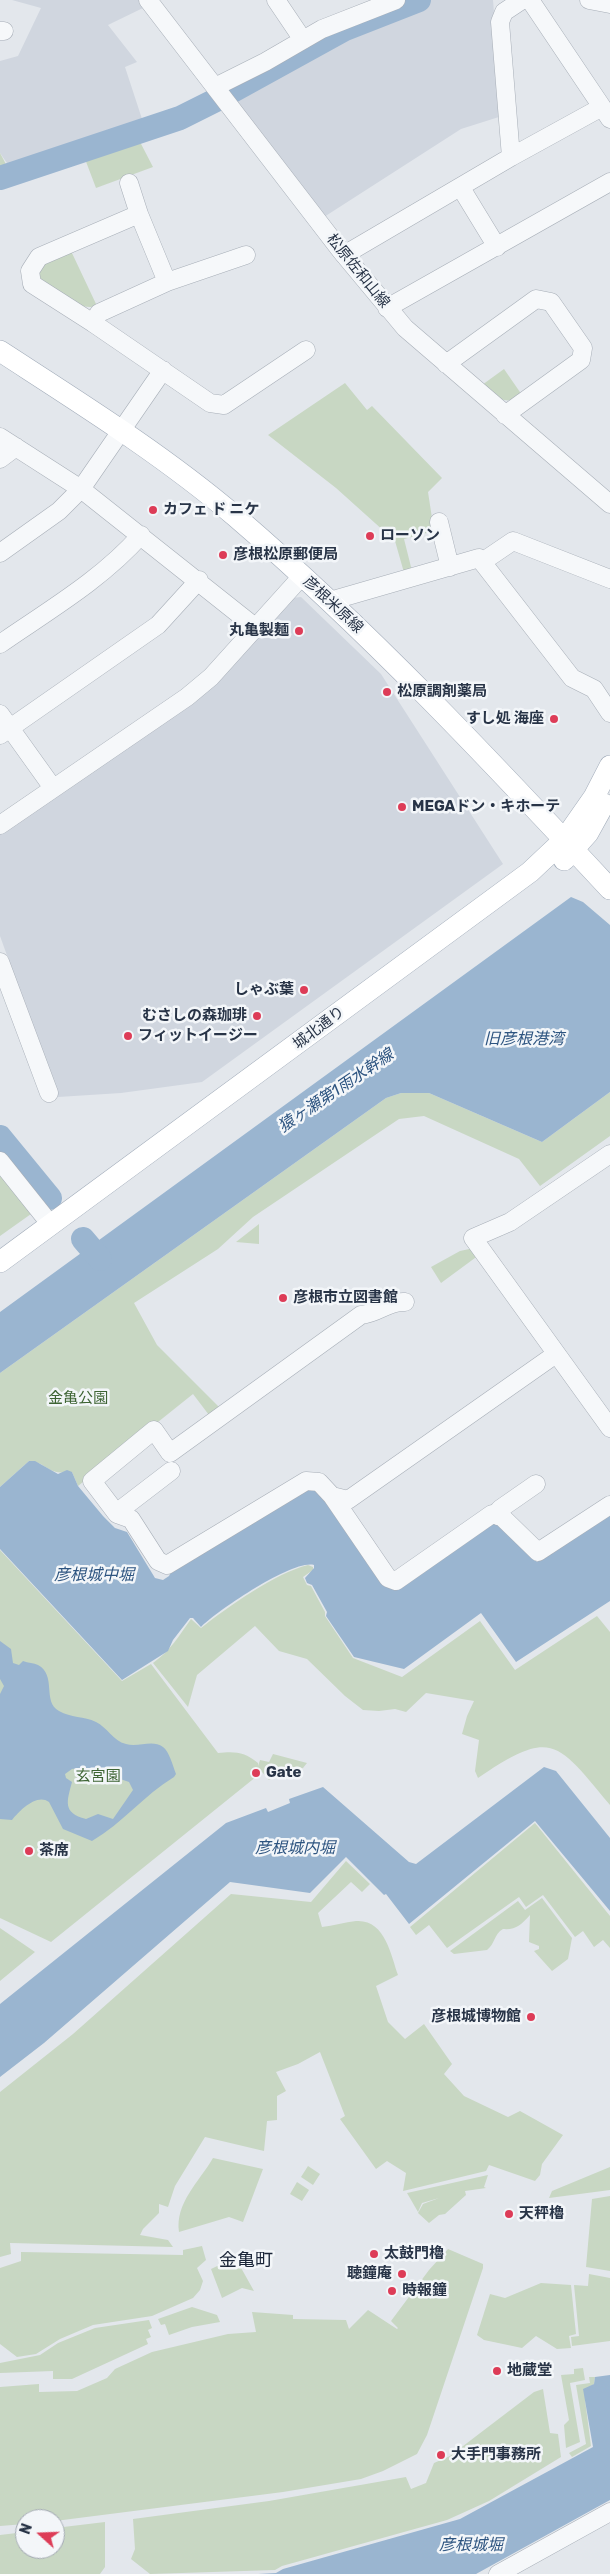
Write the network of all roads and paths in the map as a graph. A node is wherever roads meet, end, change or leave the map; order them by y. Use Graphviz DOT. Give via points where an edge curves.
graph roads {
  1 [pos="148,0"];
  2 [pos="276,0"];
  3 [pos="396,0"];
  4 [pos="522,0"];
  5 [pos="530,0"];
  6 [pos="589,0"];
  7 [pos="610,4"];
  8 [pos="303,40"];
  9 [pos="215,86"];
  10 [pos="606,113"];
  11 [pos="512,157"];
  12 [pos="610,182"];
  13 [pos="129,183"];
  14 [pos="461,188"];
  15 [pos="139,214"];
  16 [pos="497,247"];
  17 [pos="246,255"];
  18 [pos="344,255"];
  19 [pos="167,282"];
  20 [pos="388,308"];
  21 [pos="93,323"];
  22 [pos="306,350"];
  23 [pos="0,351"];
  24 [pos="446,364"];
  25 [pos="163,370"];
  26 [pos="505,415"];
  27 [pos="123,431"];
  28 [pos="0,437"];
  29 [pos="16,447"];
  30 [pos="0,459"];
  31 [pos="80,489"];
  32 [pos="610,504"];
  33 [pos="439,522"];
  34 [pos="141,535"];
  35 [pos="0,553"];
  36 [pos="482,562"];
  37 [pos="450,567"];
  38 [pos="302,576"];
  39 [pos="610,579"];
  40 [pos="198,580"];
  41 [pos="330,601"];
  42 [pos="255,627"];
  43 [pos="0,644"];
  44 [pos="610,713"];
  45 [pos="0,714"];
  46 [pos="5,732"];
  47 [pos="610,766"];
  48 [pos="53,788"];
  49 [pos="610,793"];
  50 [pos="0,825"];
  51 [pos="569,845"];
  52 [pos="610,889"];
  53 [pos="0,962"];
  54 [pos="7,1005"];
  55 [pos="49,1093"];
  56 [pos="610,1154"];
  57 [pos="0,1161"];
  58 [pos="51,1225"];
  59 [pos="0,1262"];
  60 [pos="0,1279"];
  61 [pos="405,1302"];
  62 [pos="556,1354"];
  63 [pos="610,1428"];
  64 [pos="171,1471"];
  65 [pos="536,1484"];
  66 [pos="332,1496"];
  67 [pos="610,1505"];
  68 [pos="122,1516"];
  69 [pos="498,1516"];
  70 [pos="610,2512"];
  71 [pos="498,2574"];
  1 -- 9 [label="street, 松原佐和山線"];
  2 -- 8 [label="street"];
  3 -- 8 [label="street" via="330,25"];
  4 -- 11 [label="street" via="504,12 500,22"];
  5 -- 10 [label="street"];
  6 -- 7 [label="street"];
  8 -- 9 [label="street"];
  9 -- 18 [label="street, 松原佐和山線"];
  10 -- 11 [label="street"];
  11 -- 14 [label="street"];
  12 -- 16 [label="street"];
  13 -- 15 [label="street"];
  14 -- 16 [label="street"];
  14 -- 18 [label="street"];
  15 -- 19 [label="street"];
  15 -- 21 [label="street" via="39,257 30,271 32,284"];
  16 -- 20 [label="street"];
  17 -- 19 [label="street"];
  18 -- 20 [label="street, 松原佐和山線"];
  19 -- 21 [label="street" via="99,313"];
  20 -- 24 [label="street, 松原佐和山線" via="405,328"];
  21 -- 25 [label="street"];
  22 -- 25 [label="street" via="224,405 210,403"];
  23 -- 27 [label="main road, 彦根米原線"];
  24 -- 26 [label="street, 松原佐和山線"];
  24 -- 26 [label="street" via="536,299 551,302 583,348 581,360"];
  25 -- 27 [label="street"];
  26 -- 32 [label="street, 松原佐和山線"];
  27 -- 31 [label="street"];
  27 -- 38 [label="main road, 彦根米原線" via="233,514"];
  28 -- 29 [label="street"];
  29 -- 30 [label="street"];
  29 -- 31 [label="street"];
  31 -- 34 [label="street"];
  31 -- 35 [label="street" via="60,511"];
  33 -- 37 [label="street"];
  34 -- 40 [label="street"];
  34 -- 43 [label="street" via="98,577"];
  36 -- 37 [label="street" via="479,558"];
  36 -- 39 [label="street" via="513,541"];
  36 -- 44 [label="street" via="572,678 594,689"];
  37 -- 41 [label="street"];
  38 -- 41 [label="main road, 彦根米原線"];
  38 -- 42 [label="street"];
  40 -- 42 [label="street"];
  40 -- 46 [label="street" via="158,625"];
  41 -- 51 [label="main road, 彦根米原線"];
  42 -- 48 [label="street" via="211,677 187,697"];
  45 -- 46 [label="street"];
  46 -- 48 [label="street"];
  47 -- 51 [label="main road, 城北通り"];
  48 -- 50 [label="street"];
  49 -- 51 [label="main road, 城北通り" via="588,833"];
  51 -- 52 [label="main road, 彦根米原線"];
  51 -- 58 [label="main road, 城北通り"];
  51 -- 60 [label="main road, 城北通り" via="539,883"];
  53 -- 54 [label="street"];
  54 -- 55 [label="street"];
  56 -- 62 [label="street" via="510,1222 473,1238"];
  57 -- 58 [label="street"];
  58 -- 59 [label="main road, 城北通り"];
  61 -- 68 [label="street" via="394,1301 373,1314 361,1315 170,1453 154,1430 92,1481"];
  62 -- 63 [label="street"];
  62 -- 66 [label="street" via="348,1500"];
  64 -- 68 [label="street" via="124,1507"];
  65 -- 69 [label="street" via="500,1510"];
  66 -- 68 [label="street" via="319,1482 306,1481 167,1564 158,1561 130,1519"];
  66 -- 69 [label="street" via="388,1578 396,1581 492,1514"];
  67 -- 69 [label="street" via="538,1552"];
  70 -- 71 [label="street"];
}
